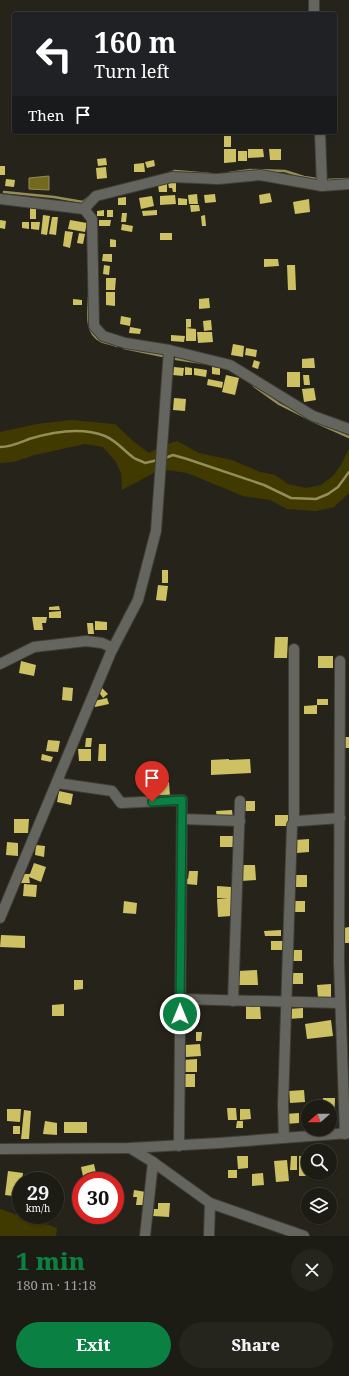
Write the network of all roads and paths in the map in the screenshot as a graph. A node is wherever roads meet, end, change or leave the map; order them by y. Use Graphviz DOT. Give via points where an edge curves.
graph roads {
  1 [pos="314,0"];
  2 [pos="314,12"];
  3 [pos="320,134"];
  4 [pos="349,184"];
  5 [pos="322,186"];
  6 [pos="0,199"];
  7 [pos="84,209"];
  8 [pos="169,350"];
  9 [pos="349,429"];
  10 [pos="113,648"];
  11 [pos="294,649"];
  12 [pos="340,661"];
  13 [pos="0,664"];
  14 [pos="56,783"];
  15 [pos="240,801"];
  16 [pos="340,818"];
  17 [pos="182,819"];
  18 [pos="240,821"];
  19 [pos="294,822"];
  20 [pos="0,918"];
  21 [pos="180,999"];
  22 [pos="233,1001"];
  23 [pos="286,1002"];
  24 [pos="340,1003"];
  25 [pos="347,1133"];
  26 [pos="284,1138"];
  27 [pos="179,1146"];
  28 [pos="130,1148"];
  29 [pos="0,1149"];
  30 [pos="153,1162"];
  31 [pos="210,1203"];
  32 [pos="145,1236"];
  33 [pos="209,1236"];
  34 [pos="304,1236"];
  1 -- 2 [label="street"];
  3 -- 5 [label="street"];
  4 -- 5 [label="street"];
  5 -- 7 [label="street" via="260,175 218,179 172,177 96,196"];
  6 -- 7 [label="street"];
  7 -- 8 [label="street" via="92,219 94,326 103,336 125,343"];
  8 -- 9 [label="street" via="230,365 313,416"];
  8 -- 10 [label="street" via="156,531 138,600"];
  10 -- 13 [label="street" via="102,643 86,641 34,647"];
  10 -- 14 [label="street"];
  11 -- 19 [label="street"];
  12 -- 16 [label="street"];
  14 -- 17 [label="street" via="112,791 121,803 182,800"];
  14 -- 20 [label="street"];
  15 -- 18 [label="street"];
  16 -- 19 [label="street"];
  16 -- 24 [label="street"];
  17 -- 18 [label="street"];
  17 -- 21 [label="street"];
  18 -- 22 [label="street"];
  19 -- 23 [label="street" via="290,858"];
  21 -- 22 [label="street"];
  21 -- 27 [label="street"];
  22 -- 23 [label="street"];
  23 -- 24 [label="street"];
  23 -- 26 [label="street"];
  24 -- 25 [label="street"];
  25 -- 26 [label="street"];
  26 -- 27 [label="street"];
  27 -- 28 [label="street"];
  28 -- 29 [label="street"];
  28 -- 30 [label="street"];
  30 -- 31 [label="street"];
  30 -- 32 [label="street"];
  31 -- 33 [label="street"];
  31 -- 34 [label="street"];
}
